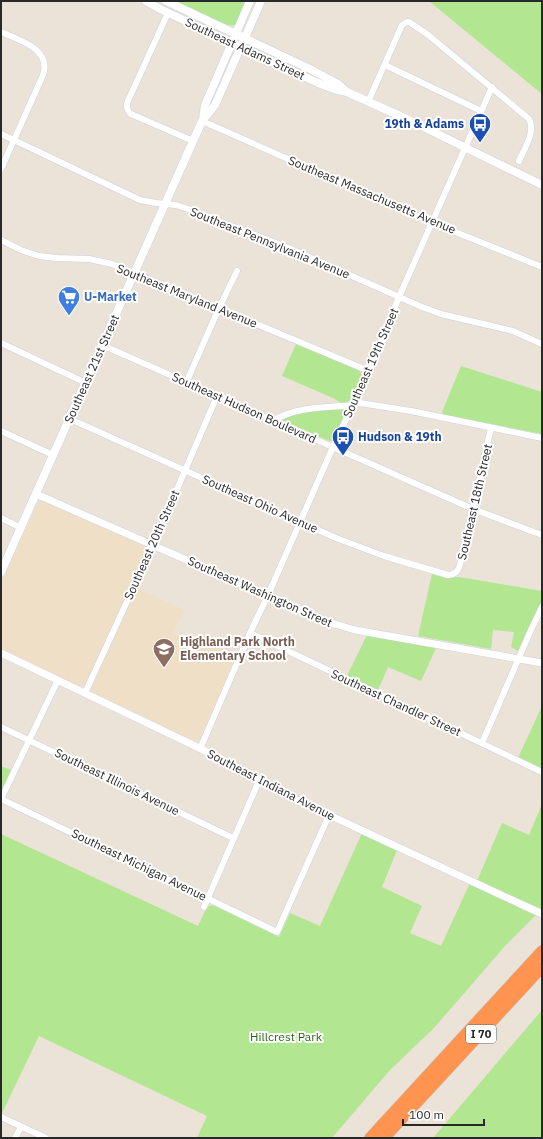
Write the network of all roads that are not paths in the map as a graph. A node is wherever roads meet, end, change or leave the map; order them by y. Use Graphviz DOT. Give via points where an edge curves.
graph roads {
  1 [pos="146,1"];
  2 [pos="166,1"];
  3 [pos="250,1"];
  4 [pos="261,1"];
  5 [pos="168,13"];
  6 [pos="1,32"];
  7 [pos="236,34"];
  8 [pos="245,38"];
  9 [pos="232,43"];
  10 [pos="241,47"];
  11 [pos="384,65"];
  12 [pos="492,86"];
  13 [pos="347,92"];
  14 [pos="368,102"];
  15 [pos="481,111"];
  16 [pos="202,121"];
  17 [pos="1,134"];
  18 [pos="13,140"];
  19 [pos="193,142"];
  20 [pos="465,147"];
  21 [pos="519,161"];
  22 [pos="1,169"];
  23 [pos="542,185"];
  24 [pos="165,204"];
  25 [pos="433,222"];
  26 [pos="1,240"];
  27 [pos="542,267"];
  28 [pos="237,272"];
  29 [pos="135,273"];
  30 [pos="399,297"];
  31 [pos="219,308"];
  32 [pos="1,343"];
  33 [pos="542,344"];
  34 [pos="102,346"];
  35 [pos="369,371"];
  36 [pos="86,382"];
  37 [pos="186,383"];
  38 [pos="218,396"];
  39 [pos="353,405"];
  40 [pos="70,419"];
  41 [pos="273,421"];
  42 [pos="491,428"];
  43 [pos="1,431"];
  44 [pos="542,438"];
  45 [pos="333,447"];
  46 [pos="53,455"];
  47 [pos="185,470"];
  48 [pos="36,494"];
  49 [pos="473,509"];
  50 [pos="1,518"];
  51 [pos="300,522"];
  52 [pos="21,528"];
  53 [pos="542,535"];
  54 [pos="153,545"];
  55 [pos="1,572"];
  56 [pos="454,574"];
  57 [pos="268,595"];
  58 [pos="542,607"];
  59 [pos="250,633"];
  60 [pos="1,653"];
  61 [pos="518,658"];
  62 [pos="542,663"];
  63 [pos="58,680"];
  64 [pos="85,693"];
  65 [pos="1,727"];
  66 [pos="29,740"];
  67 [pos="482,743"];
  68 [pos="200,749"];
  69 [pos="542,772"];
  70 [pos="259,781"];
  71 [pos="1,799"];
  72 [pos="329,815"];
  73 [pos="233,838"];
  74 [pos="207,898"];
  75 [pos="204,907"];
  76 [pos="542,914"];
  77 [pos="542,951"];
  78 [pos="542,967"];
  79 [pos="390,1115"];
  80 [pos="1,1117"];
  81 [pos="21,1126"];
  82 [pos="15,1138"];
  83 [pos="46,1138"];
  84 [pos="366,1138"];
  85 [pos="370,1138"];
  86 [pos="384,1138"];
  1 -- 5 [label="main road, Southeast Adams Street"];
  2 -- 7 [label="main road, Southeast Adams Street"];
  3 -- 7 [label="main road, Southeast 21st Street"];
  4 -- 8 [label="main road, Southeast 21st Street"];
  5 -- 9 [label="main road, Southeast Adams Street"];
  5 -- 19 [label="street" via="127,108 131,114"];
  6 -- 18 [label="street" via="34,48 41,54 44,64 44,72"];
  7 -- 8 [label="main road, Southeast Adams Street"];
  7 -- 9 [label="main road, Southeast 21st Street"];
  8 -- 10 [label="main road, Southeast 21st Street"];
  8 -- 13 [label="main road, Southeast Adams Street" via="315,71"];
  9 -- 10 [label="main road, Southeast Adams Street"];
  9 -- 16 [label="main road, Southeast 21st Street" via="205,105"];
  10 -- 13 [label="main road, Southeast Adams Street" via="318,83"];
  10 -- 16 [label="main road, Southeast 21st Street" via="215,105"];
  11 -- 12 [label="street" via="402,25 409,22"];
  11 -- 14 [label="street"];
  11 -- 15 [label="street"];
  12 -- 15 [label="street, Southeast 19th Street"];
  12 -- 21 [label="street" via="531,122 531,134"];
  13 -- 14 [label="main road, Southeast Adams Street"];
  14 -- 20 [label="main road, Southeast Adams Street"];
  15 -- 20 [label="street, Southeast 19th Street"];
  16 -- 19 [label="main road, Southeast 21st Street"];
  16 -- 25 [label="street, Southeast Massachusetts Avenue"];
  17 -- 18 [label="street, Southeast Pennsylvania Avenue"];
  18 -- 22 [label="street"];
  18 -- 24 [label="street, Southeast Pennsylvania Avenue" via="140,200"];
  19 -- 24 [label="main road, Southeast 21st Street"];
  20 -- 23 [label="main road, Southeast Adams Street"];
  20 -- 25 [label="street, Southeast 19th Street"];
  24 -- 29 [label="main road, Southeast 21st Street"];
  24 -- 30 [label="street, Southeast Pennsylvania Avenue" via="194,211 264,238"];
  25 -- 27 [label="street, Southeast Massachusetts Avenue"];
  25 -- 30 [label="street, Southeast 19th Street"];
  26 -- 29 [label="street, Southeast Maryland Avenue" via="39,256 100,261"];
  28 -- 31 [label="street"];
  29 -- 31 [label="street, Southeast Maryland Avenue"];
  29 -- 34 [label="main road, Southeast 21st Street"];
  30 -- 33 [label="street, Southeast Pennsylvania Avenue" via="441,314 513,331"];
  30 -- 35 [label="street, Southeast 19th Street"];
  31 -- 35 [label="street, Southeast Maryland Avenue"];
  31 -- 37 [label="street"];
  32 -- 36 [label="street"];
  34 -- 36 [label="main road, Southeast 21st Street"];
  34 -- 37 [label="street, Southeast Hudson Boulevard"];
  35 -- 39 [label="street, Southeast 19th Street"];
  36 -- 40 [label="main road, Southeast 21st Street"];
  37 -- 38 [label="street, Southeast Hudson Boulevard"];
  38 -- 41 [label="street, Southeast Hudson Boulevard"];
  38 -- 47 [label="street, Southeast 20th Street"];
  39 -- 41 [label="street" via="298,410"];
  39 -- 42 [label="street" via="360,403 411,411"];
  39 -- 45 [label="street, Southeast 19th Street"];
  40 -- 46 [label="main road, Southeast 21st Street"];
  40 -- 47 [label="street, Southeast Ohio Avenue"];
  41 -- 45 [label="street, Southeast Hudson Boulevard"];
  42 -- 44 [label="street"];
  42 -- 49 [label="street, Southeast 18th Street"];
  43 -- 46 [label="street"];
  45 -- 49 [label="street, Southeast Hudson Boulevard"];
  45 -- 51 [label="street, Southeast 19th Street"];
  46 -- 48 [label="main road, Southeast 21st Street"];
  47 -- 51 [label="street, Southeast Ohio Avenue"];
  47 -- 54 [label="street, Southeast 20th Street"];
  48 -- 52 [label="main road, Southeast 21st Street"];
  48 -- 54 [label="street, Southeast Washington Street"];
  49 -- 53 [label="street, Southeast Hudson Boulevard"];
  49 -- 56 [label="street, Southeast 18th Street" via="459,569"];
  50 -- 52 [label="street"];
  51 -- 56 [label="street, Southeast Ohio Avenue" via="384,556 448,575"];
  51 -- 57 [label="street, Southeast 19th Street"];
  52 -- 55 [label="main road, Southeast 21st Street"];
  54 -- 57 [label="street, Southeast Washington Street"];
  54 -- 64 [label="street, Southeast 20th Street"];
  57 -- 59 [label="street, Southeast 19th Street"];
  57 -- 61 [label="street, Southeast Washington Street" via="340,626"];
  58 -- 61 [label="street"];
  59 -- 67 [label="street, Southeast Chandler Street"];
  59 -- 68 [label="street, Southeast 19th Street"];
  60 -- 63 [label="street, Southeast Indiana Avenue"];
  61 -- 62 [label="street, Southeast Washington Street"];
  61 -- 67 [label="street"];
  63 -- 64 [label="street, Southeast Indiana Avenue"];
  63 -- 66 [label="street"];
  64 -- 68 [label="street, Southeast Indiana Avenue"];
  65 -- 66 [label="street, Southeast Illinois Avenue"];
  66 -- 71 [label="street"];
  66 -- 73 [label="street, Southeast Illinois Avenue"];
  67 -- 69 [label="street, Southeast Chandler Street"];
  68 -- 70 [label="street, Southeast Indiana Avenue"];
  70 -- 72 [label="street, Southeast Indiana Avenue"];
  70 -- 73 [label="street"];
  71 -- 74 [label="street, Southeast Michigan Avenue"];
  72 -- 74 [label="street, Southeast Michigan Avenue" via="277,932"];
  72 -- 76 [label="street, Southeast Indiana Avenue"];
  73 -- 74 [label="street"];
  74 -- 75 [label="street"];
  77 -- 79 [label="highway, I 70"];
  78 -- 86 [label="highway, I 70"];
  79 -- 84 [label="highway"];
  79 -- 85 [label="highway, I 70"];
  80 -- 81 [label="street"];
  81 -- 82 [label="street"];
  81 -- 83 [label="street"];
}
